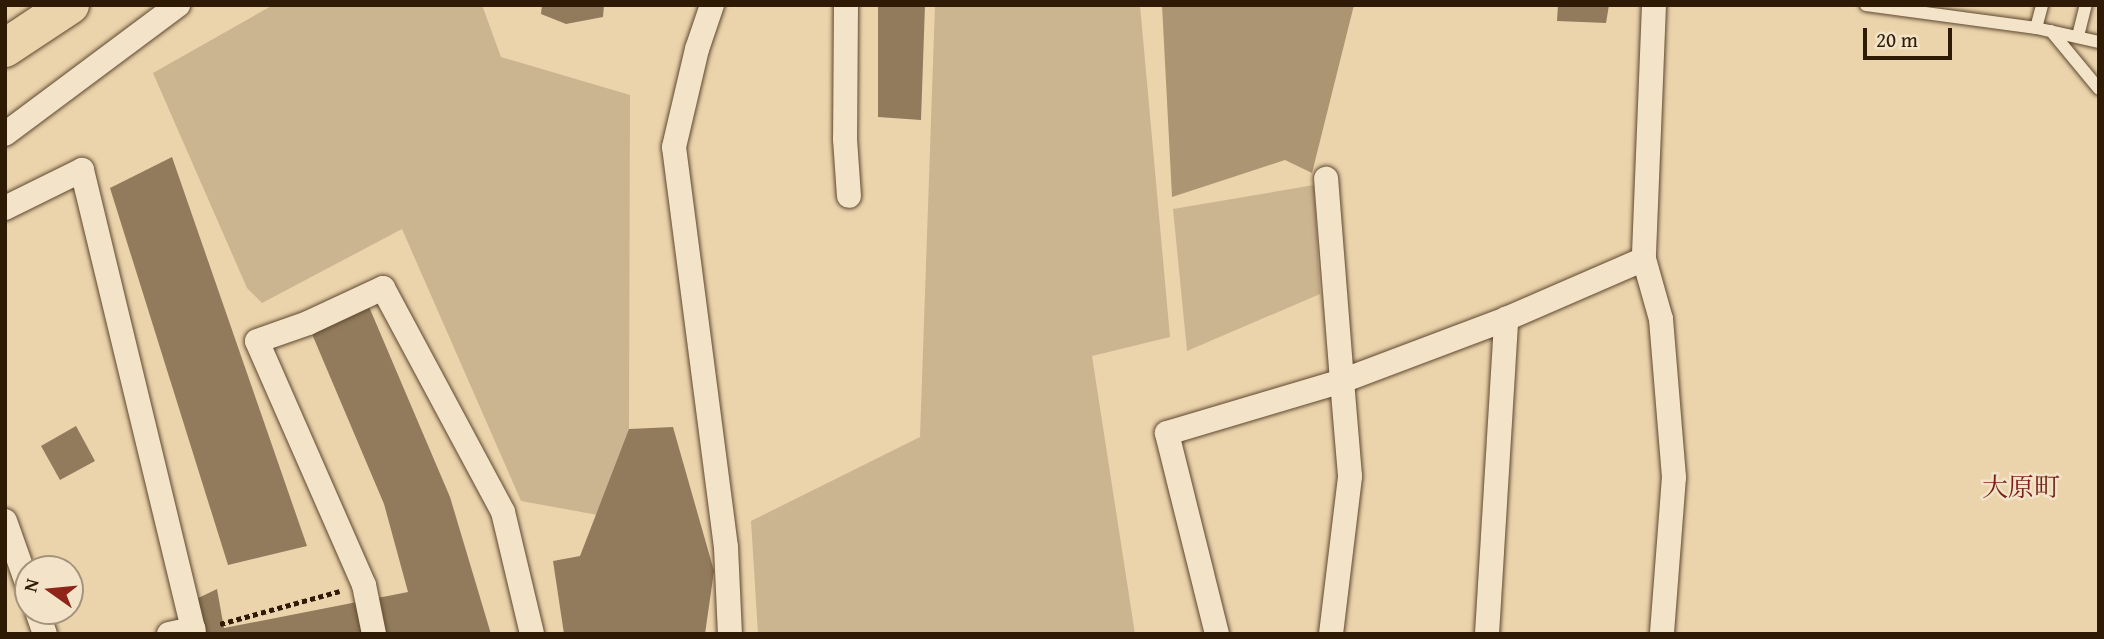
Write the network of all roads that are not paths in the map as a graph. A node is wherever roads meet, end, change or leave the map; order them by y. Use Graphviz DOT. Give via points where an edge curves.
graph roads {
  1 [pos="70,5"];
  2 [pos="178,5"];
  3 [pos="712,5"];
  4 [pos="846,5"];
  5 [pos="1654,5"];
  6 [pos="1866,5"];
  7 [pos="2042,5"];
  8 [pos="2086,5"];
  9 [pos="1888,7"];
  10 [pos="2036,29"];
  11 [pos="2051,31"];
  12 [pos="2078,36"];
  13 [pos="2099,42"];
  14 [pos="5,48"];
  15 [pos="2099,89"];
  16 [pos="5,134"];
  17 [pos="1326,179"];
  18 [pos="849,196"];
  19 [pos="5,208"];
  20 [pos="1644,259"];
  21 [pos="1506,319"];
  22 [pos="1342,381"];
  23 [pos="5,521"];
  24 [pos="17,555"];
  25 [pos="185,632"];
  26 [pos="374,634"];
  27 [pos="532,634"];
  28 [pos="730,634"];
  29 [pos="1217,634"];
  30 [pos="1331,634"];
  31 [pos="1487,634"];
  32 [pos="1662,634"];
  1 -- 14 [label="highway"];
  2 -- 16 [label="street"];
  3 -- 28 [label="street" via="674,147 726,547"];
  4 -- 18 [label="street"];
  5 -- 20 [label="street"];
  6 -- 9 [label="lane"];
  7 -- 10 [label="lane"];
  8 -- 12 [label="lane"];
  9 -- 10 [label="lane"];
  10 -- 11 [label="lane"];
  11 -- 12 [label="lane"];
  11 -- 15 [label="lane"];
  12 -- 13 [label="lane"];
  17 -- 22 [label="street"];
  19 -- 25 [label="street" via="82,170"];
  20 -- 21 [label="street"];
  20 -- 32 [label="street" via="1661,319 1674,477"];
  21 -- 22 [label="street"];
  21 -- 31 [label="street"];
  22 -- 29 [label="street" via="1167,433"];
  22 -- 30 [label="street" via="1350,476"];
  23 -- 24 [label="street"];
  26 -- 27 [label="street" via="364,584 257,341 383,288 503,512"];
}
